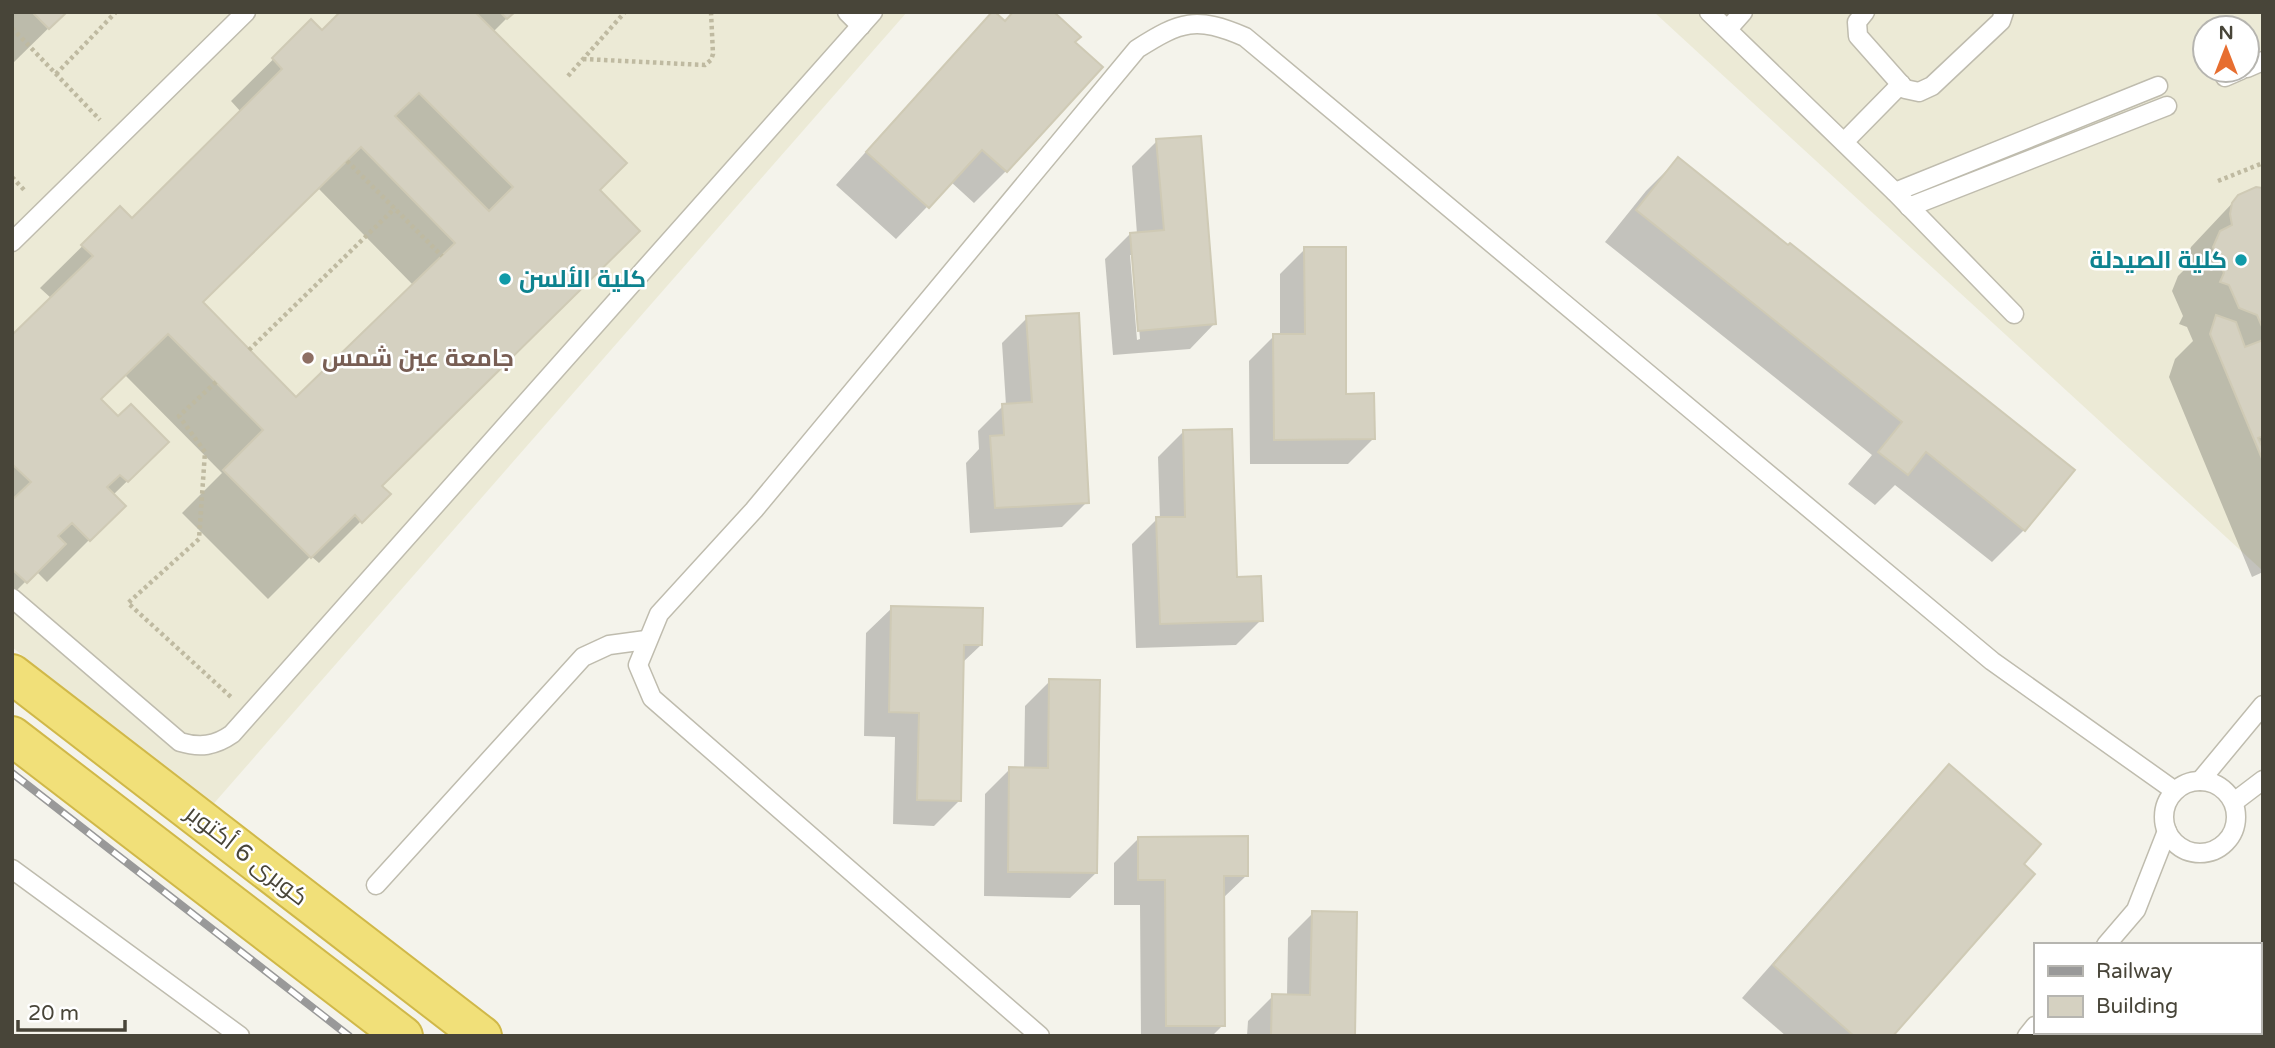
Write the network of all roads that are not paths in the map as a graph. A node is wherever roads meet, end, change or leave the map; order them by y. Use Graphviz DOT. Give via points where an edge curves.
graph roads {
  1 [pos="246,12"];
  2 [pos="847,12"];
  3 [pos="1709,12"];
  4 [pos="1743,12"];
  5 [pos="1865,12"];
  6 [pos="2004,12"];
  7 [pos="867,19"];
  8 [pos="1728,29"];
  9 [pos="1900,84"];
  10 [pos="2158,86"];
  11 [pos="2166,106"];
  12 [pos="1843,142"];
  13 [pos="1895,192"];
  14 [pos="1909,207"];
  15 [pos="12,242"];
  16 [pos="2014,314"];
  17 [pos="12,598"];
  18 [pos="646,640"];
  19 [pos="12,674"];
  20 [pos="2263,705"];
  21 [pos="12,736"];
  22 [pos="2200,780"];
  23 [pos="2263,780"];
  24 [pos="2175,791"];
  25 [pos="2234,802"];
  26 [pos="2167,831"];
  27 [pos="12,869"];
  28 [pos="376,885"];
  29 [pos="2108,943"];
  30 [pos="240,1036"];
  31 [pos="403,1036"];
  32 [pos="482,1036"];
  33 [pos="1040,1036"];
  1 -- 15 [label="lane"];
  2 -- 7 [label="lane"];
  3 -- 8 [label="lane"];
  4 -- 8 [label="lane"];
  5 -- 9 [label="lane" via="1857,22 1858,36"];
  6 -- 9 [label="lane" via="2001,21 1932,86 1919,92"];
  7 -- 17 [label="lane" via="232,734 220,742 193,746 180,742"];
  8 -- 12 [label="lane"];
  9 -- 12 [label="lane"];
  10 -- 13 [label="lane"];
  11 -- 14 [label="lane"];
  12 -- 13 [label="lane"];
  13 -- 14 [label="lane"];
  14 -- 16 [label="lane"];
  18 -- 24 [label="lane" via="659,614 754,510 1137,49 1188,24 1217,25 1245,37 1992,661"];
  18 -- 28 [label="lane" via="609,645 583,657"];
  18 -- 33 [label="lane" via="638,665 652,698"];
  19 -- 32 [label="highway, كوبرى 6 أكتوبر"];
  20 -- 22 [label="lane"];
  21 -- 31 [label="highway, كوبرى 6 أكتوبر"];
  22 -- 24 [label="lane"];
  22 -- 25 [label="lane" via="2214,783"];
  23 -- 25 [label="lane"];
  24 -- 26 [label="lane" via="2166,803"];
  25 -- 26 [label="lane" via="2234,830 2214,850 2187,850"];
  26 -- 29 [label="lane" via="2136,911"];
  27 -- 30 [label="lane"];
}
